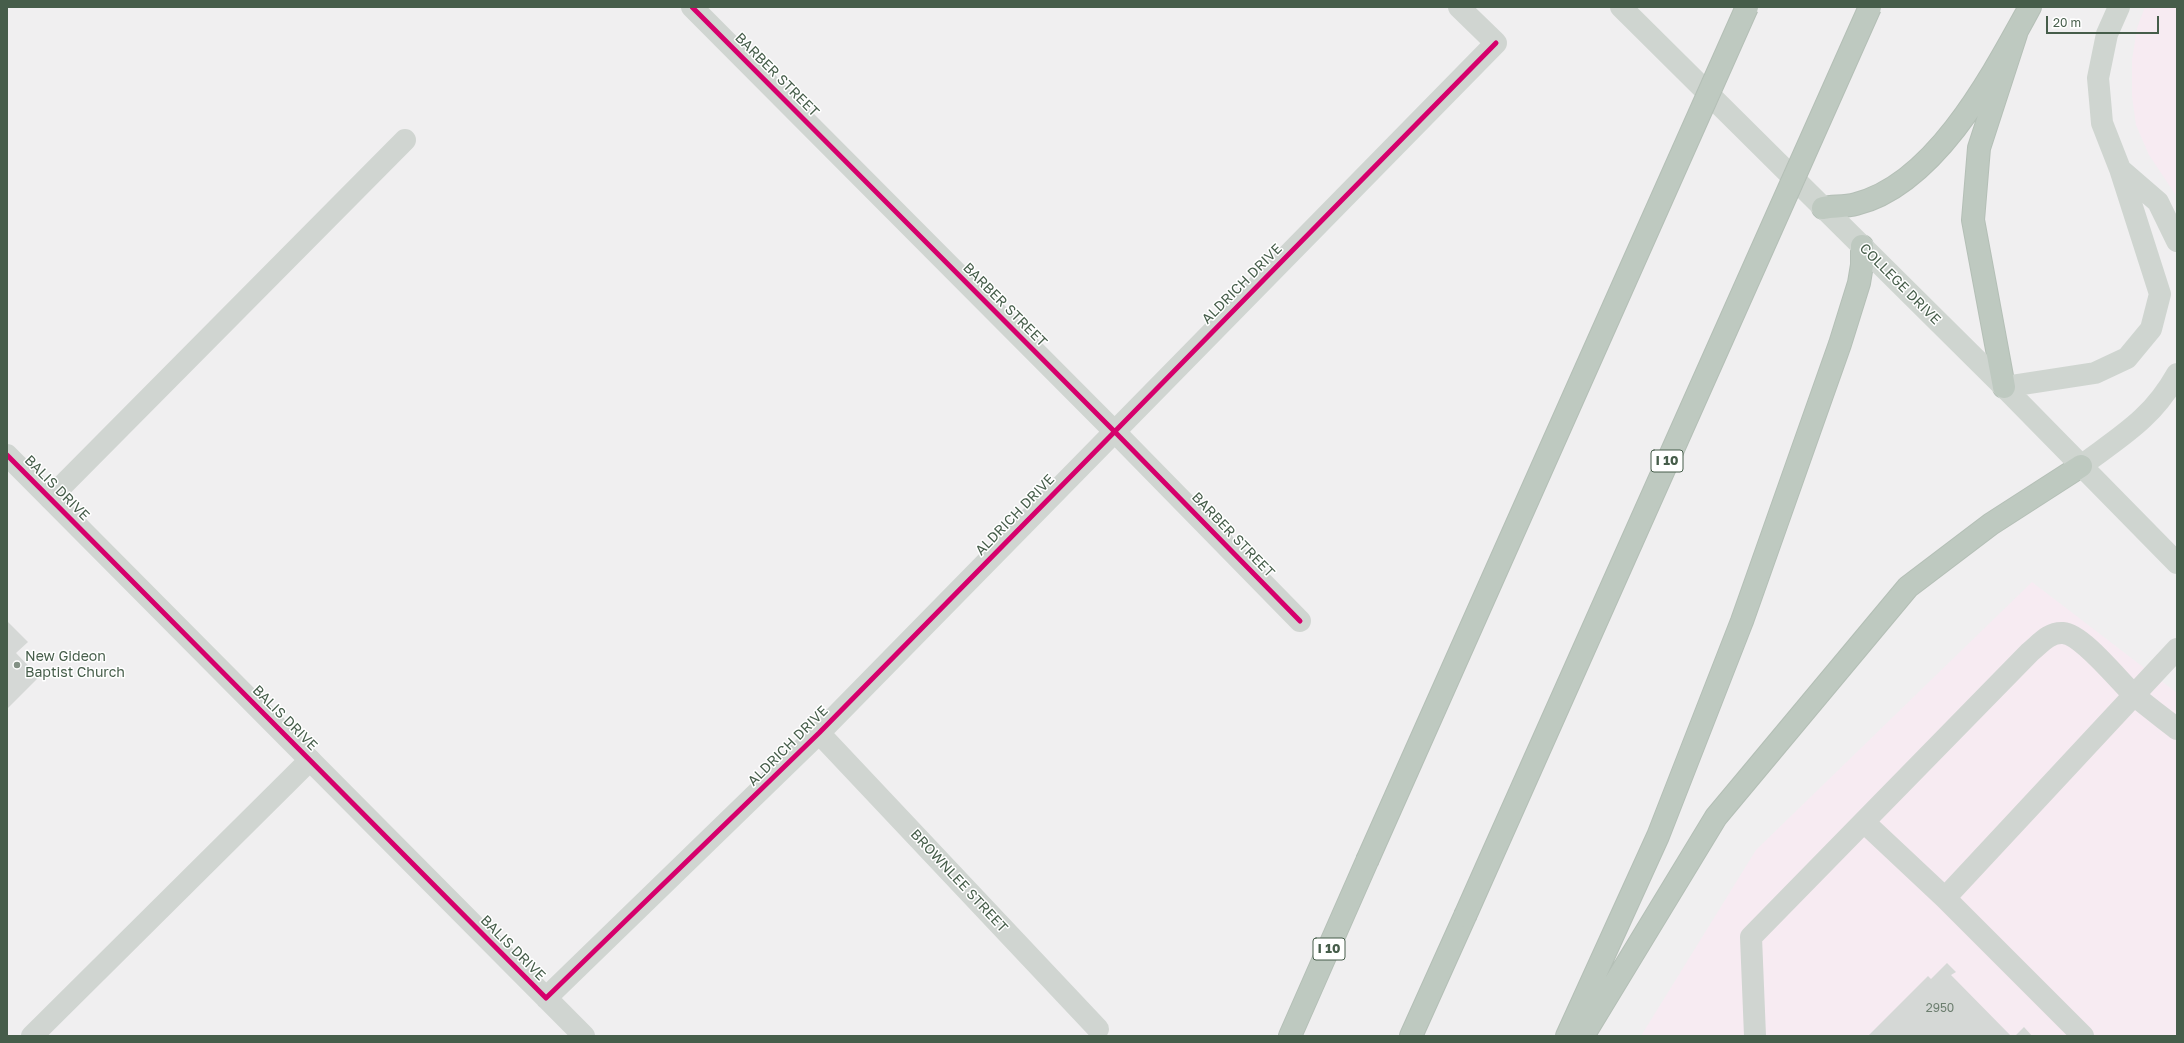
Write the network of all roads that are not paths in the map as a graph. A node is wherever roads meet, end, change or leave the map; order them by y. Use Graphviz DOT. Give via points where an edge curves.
graph roads {
  1 [pos="692,7"];
  2 [pos="1459,7"];
  3 [pos="1621,7"];
  4 [pos="1747,7"];
  5 [pos="1870,7"];
  6 [pos="2030,7"];
  7 [pos="2119,7"];
  8 [pos="2016,34"];
  9 [pos="405,140"];
  10 [pos="2120,169"];
  11 [pos="2158,202"];
  12 [pos="1823,208"];
  13 [pos="2177,222"];
  14 [pos="2177,241"];
  15 [pos="1862,246"];
  16 [pos="2177,374"];
  17 [pos="2004,387"];
  18 [pos="1114,431"];
  19 [pos="7,455"];
  20 [pos="2081,466"];
  21 [pos="50,498"];
  22 [pos="2177,563"];
  23 [pos="1300,621"];
  24 [pos="2177,649"];
  25 [pos="2134,695"];
  26 [pos="2177,729"];
  27 [pos="819,733"];
  28 [pos="310,760"];
  29 [pos="1864,822"];
  30 [pos="1945,898"];
  31 [pos="546,998"];
  32 [pos="1099,1033"];
  33 [pos="32,1036"];
  34 [pos="584,1036"];
  35 [pos="1290,1036"];
  36 [pos="1411,1036"];
  37 [pos="1567,1036"];
  38 [pos="1583,1036"];
  39 [pos="1755,1036"];
  40 [pos="2083,1036"];
  1 -- 18 [label="street, BARBER STREET"];
  2 -- 18 [label="street, ALDRICH DRIVE" via="1496,43"];
  3 -- 12 [label="street, COLLEGE DRIVE"];
  4 -- 35 [label="highway, I 10, bridge"];
  5 -- 36 [label="highway, I 10, bridge"];
  6 -- 8 [label="highway"];
  7 -- 10 [label="street" via="2107,34 2098,78 2102,123"];
  8 -- 12 [label="highway" via="1961,122 1938,150 1917,169 1874,198 1855,204"];
  8 -- 17 [label="highway" via="1979,148 1973,220"];
  9 -- 21 [label="street"];
  10 -- 11 [label="street"];
  10 -- 17 [label="street" via="2160,294 2151,329 2127,358 2095,373"];
  11 -- 13 [label="street"];
  11 -- 14 [label="street"];
  12 -- 15 [label="street, COLLEGE DRIVE"];
  15 -- 17 [label="street, COLLEGE DRIVE"];
  15 -- 37 [label="highway" via="1859,283 1840,344 1742,621 1658,836"];
  16 -- 20 [label="street" via="2166,394 2145,418"];
  17 -- 20 [label="street, COLLEGE DRIVE"];
  18 -- 23 [label="street, BARBER STREET"];
  18 -- 27 [label="street, ALDRICH DRIVE"];
  19 -- 21 [label="street, BALIS DRIVE"];
  20 -- 22 [label="street, COLLEGE DRIVE"];
  20 -- 38 [label="highway" via="1991,524 1908,587 1716,817"];
  21 -- 28 [label="street, BALIS DRIVE"];
  24 -- 25 [label="street"];
  25 -- 26 [label="street"];
  25 -- 29 [label="street" via="2074,637 2064,633 2049,636 2030,652"];
  25 -- 30 [label="street"];
  27 -- 31 [label="street, ALDRICH DRIVE"];
  27 -- 32 [label="street, BROWNLEE STREET"];
  28 -- 31 [label="street, BALIS DRIVE"];
  28 -- 33 [label="street"];
  29 -- 30 [label="street"];
  29 -- 39 [label="street" via="1751,937"];
  30 -- 40 [label="street"];
  31 -- 34 [label="street, BALIS DRIVE"];
}
